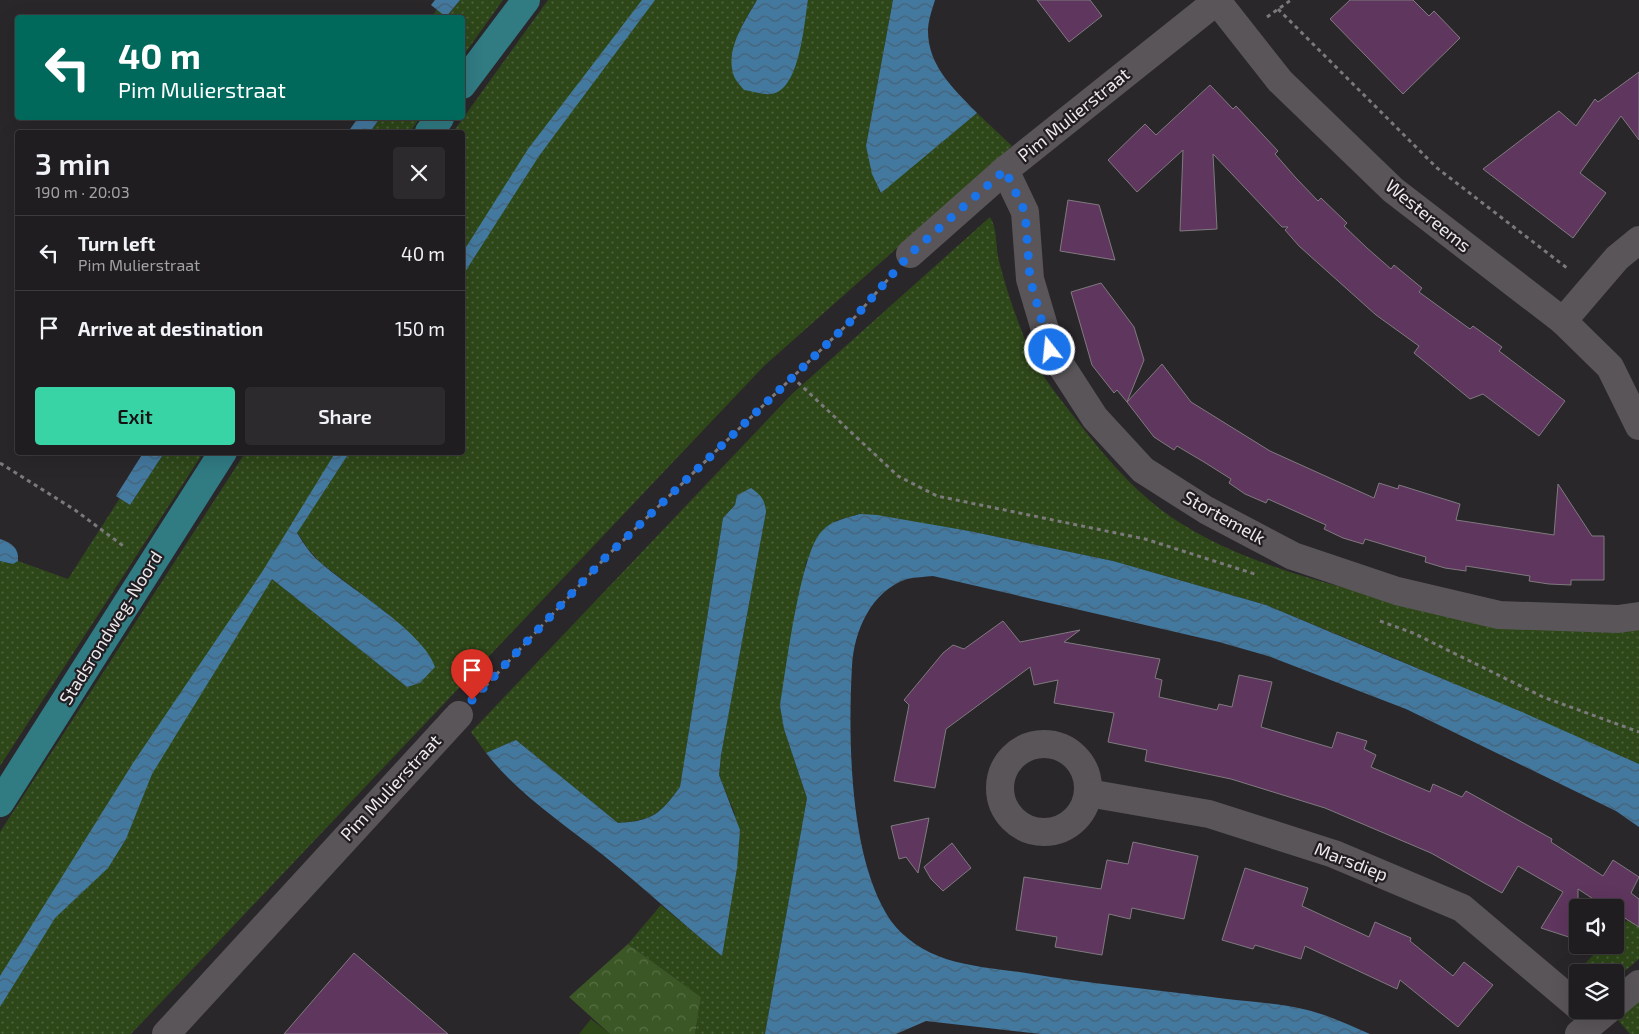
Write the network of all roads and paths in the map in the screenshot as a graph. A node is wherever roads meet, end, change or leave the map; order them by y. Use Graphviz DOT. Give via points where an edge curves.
graph roads {
  1 [pos="526,0"];
  2 [pos="1218,0"];
  3 [pos="1278,10"];
  4 [pos="465,81"];
  5 [pos="438,120"];
  6 [pos="431,130"];
  7 [pos="1005,170"];
  8 [pos="1639,240"];
  9 [pos="910,254"];
  10 [pos="1592,287"];
  11 [pos="1563,321"];
  12 [pos="792,376"];
  13 [pos="1639,426"];
  14 [pos="221,455"];
  15 [pos="0,464"];
  16 [pos="151,566"];
  17 [pos="1260,576"];
  18 [pos="1639,616"];
  19 [pos="1377,619"];
  20 [pos="459,715"];
  21 [pos="1639,732"];
  22 [pos="1088,793"];
  23 [pos="0,803"];
  24 [pos="1639,984"];
  25 [pos="1624,995"];
  26 [pos="1569,996"];
  27 [pos="166,1034"];
  1 -- 4 [label="main road"];
  2 -- 7 [label="street, Pim Mulierstraat"];
  2 -- 11 [label="street, Westereems" via="1280,81 1393,190"];
  3 -- 10 [label="path" via="1437,168"];
  5 -- 6 [label="main road"];
  7 -- 9 [label="street, Pim Mulierstraat"];
  7 -- 18 [label="street, Stortemelk" via="1025,212 1030,279 1050,350 1095,418 1143,470 1206,510 1293,556 1397,592 1499,615"];
  8 -- 10 [label="street" via="1617,258"];
  9 -- 12 [label="path" via="856,316"];
  10 -- 11 [label="street"];
  11 -- 13 [label="street, Westereems" via="1610,367"];
  12 -- 17 [label="path" via="898,476 937,496 1145,539"];
  12 -- 20 [label="path" via="605,558"];
  14 -- 16 [label="main road, Stadsrondweg-Noord"];
  15 -- 16 [label="path" via="75,510"];
  16 -- 23 [label="main road, Stadsrondweg-Noord"];
  19 -- 21 [label="path" via="1543,697"];
  20 -- 27 [label="street, Pim Mulierstraat"];
  22 -- 26 [label="street, Marsdiep" via="1218,817 1334,854 1462,908"];
  24 -- 25 [label="street, Marsdiep"];
}
